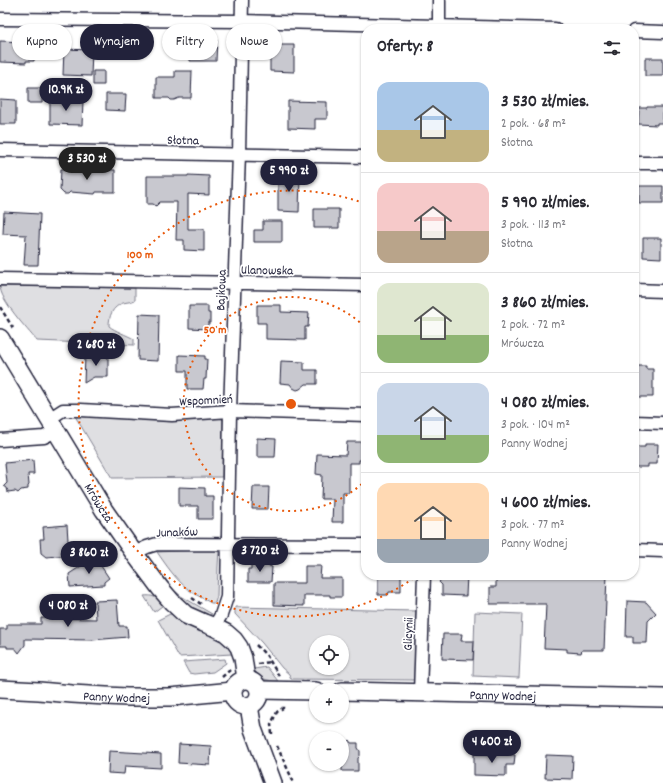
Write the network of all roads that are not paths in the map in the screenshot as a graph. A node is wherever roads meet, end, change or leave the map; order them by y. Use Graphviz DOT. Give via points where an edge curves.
graph roads {
  1 [pos="242,0"];
  2 [pos="439,0"];
  3 [pos="0,18"];
  4 [pos="241,21"];
  5 [pos="439,24"];
  6 [pos="361,25"];
  7 [pos="639,31"];
  8 [pos="663,32"];
  9 [pos="0,150"];
  10 [pos="238,154"];
  11 [pos="361,157"];
  12 [pos="639,162"];
  13 [pos="663,163"];
  14 [pos="0,280"];
  15 [pos="234,282"];
  16 [pos="361,285"];
  17 [pos="639,290"];
  18 [pos="663,291"];
  19 [pos="0,338"];
  20 [pos="230,411"];
  21 [pos="361,415"];
  22 [pos="639,422"];
  23 [pos="663,423"];
  24 [pos="52,425"];
  25 [pos="0,440"];
  26 [pos="228,544"];
  27 [pos="361,545"];
  28 [pos="639,550"];
  29 [pos="663,551"];
  30 [pos="134,553"];
  31 [pos="424,580"];
  32 [pos="214,627"];
  33 [pos="250,672"];
  34 [pos="0,689"];
  35 [pos="260,690"];
  36 [pos="233,691"];
  37 [pos="309,691"];
  38 [pos="349,691"];
  39 [pos="420,693"];
  40 [pos="663,698"];
  41 [pos="249,706"];
  42 [pos="273,783"];
  1 -- 4 [label="street, Bajkowa"];
  2 -- 5 [label="street"];
  3 -- 4 [label="street"];
  4 -- 6 [label="street"];
  4 -- 10 [label="street, Bajkowa"];
  7 -- 8 [label="street"];
  9 -- 10 [label="street, Słotna"];
  10 -- 11 [label="street, Słotna"];
  10 -- 15 [label="street, Bajkowa"];
  12 -- 13 [label="street"];
  14 -- 15 [label="street, Ulanowska"];
  15 -- 16 [label="street, Ulanowska"];
  15 -- 20 [label="street, Bajkowa"];
  17 -- 18 [label="street"];
  19 -- 24 [label="street, Mrówcza"];
  20 -- 21 [label="street, Wspomnień"];
  20 -- 24 [label="street, Wspomnień" via="172,415 63,410"];
  20 -- 26 [label="street, Bajkowa"];
  22 -- 23 [label="street"];
  24 -- 25 [label="street, Wspomnień" via="44,437"];
  24 -- 30 [label="street, Mrówcza" via="104,510"];
  26 -- 27 [label="street, Junaków"];
  26 -- 30 [label="street, Junaków" via="157,544"];
  26 -- 32 [label="street, Bajkowa" via="227,597"];
  28 -- 29 [label="street"];
  30 -- 32 [label="street, Mrówcza" via="160,588 186,615"];
  31 -- 39 [label="street, Glicynii"];
  32 -- 33 [label="street, Mrówcza" via="234,640"];
  33 -- 35 [label="street"];
  33 -- 36 [label="street" via="236,684"];
  34 -- 36 [label="street, Panny Wodnej" via="134,697 170,697"];
  35 -- 37 [label="street"];
  35 -- 41 [label="street" via="256,702"];
  36 -- 41 [label="street" via="237,702"];
  38 -- 39 [label="street, Panny Wodnej"];
  39 -- 40 [label="street, Panny Wodnej"];
  41 -- 42 [label="street" via="253,729"];
}
